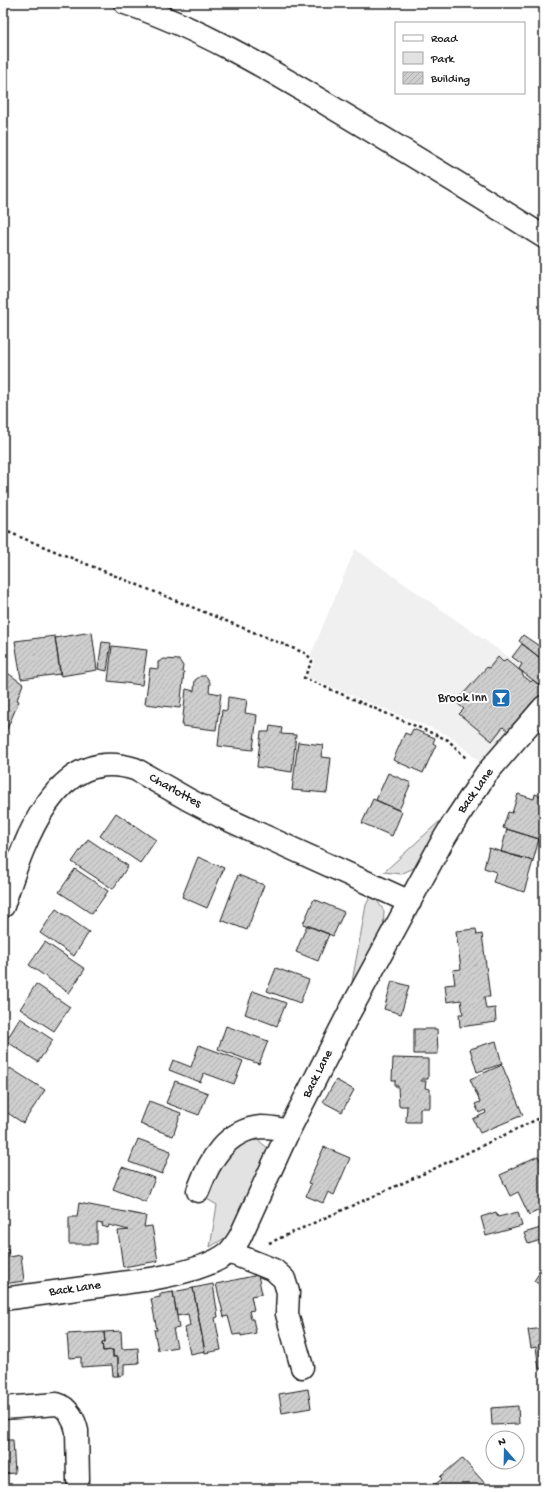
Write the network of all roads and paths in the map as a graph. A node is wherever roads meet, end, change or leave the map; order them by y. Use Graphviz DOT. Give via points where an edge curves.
graph roads {
  1 [pos="125,3"];
  2 [pos="544,237"];
  3 [pos="3,530"];
  4 [pos="544,707"];
  5 [pos="486,774"];
  6 [pos="410,902"];
  7 [pos="3,906"];
  8 [pos="544,1116"];
  9 [pos="288,1132"];
  10 [pos="198,1191"];
  11 [pos="263,1246"];
  12 [pos="229,1252"];
  13 [pos="3,1299"];
  14 [pos="302,1367"];
  15 [pos="3,1408"];
  16 [pos="78,1480"];
  1 -- 2 [label="street" via="193,31 288,81"];
  3 -- 5 [label="path" via="306,654 312,661 304,678 448,740 476,768"];
  4 -- 5 [label="street, Back Lane"];
  5 -- 6 [label="street, Back Lane" via="456,819"];
  6 -- 7 [label="street, Charlottes" via="220,816 135,769 113,764 93,767 75,775 49,800 40,812 17,863"];
  6 -- 9 [label="street, Back Lane"];
  8 -- 11 [label="path"];
  9 -- 10 [label="street" via="279,1128 261,1127 242,1131 233,1136 219,1150"];
  9 -- 12 [label="street, Back Lane" via="240,1237"];
  12 -- 13 [label="street, Back Lane" via="212,1262 173,1275"];
  12 -- 14 [label="street" via="274,1270 284,1279 288,1292 287,1314"];
  15 -- 16 [label="street" via="61,1405 76,1424"];
}
